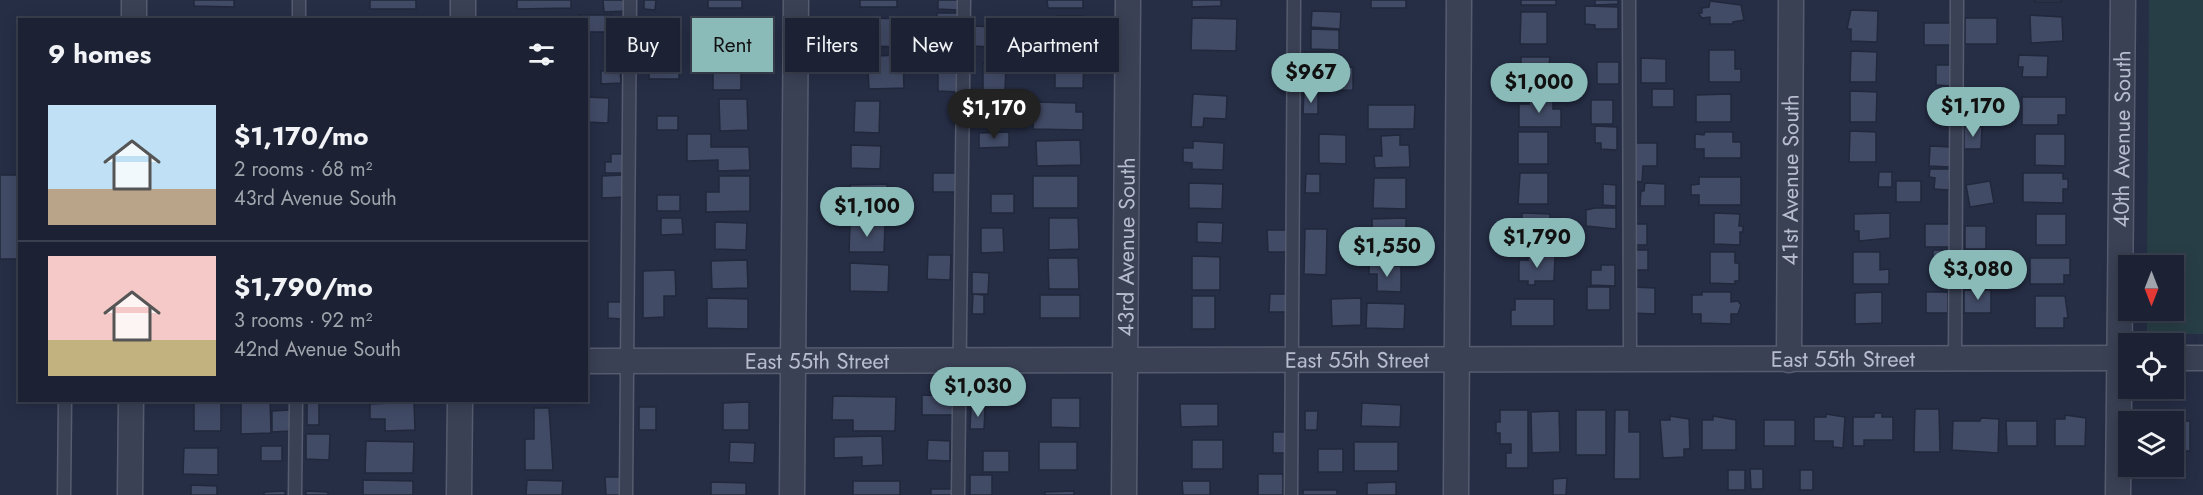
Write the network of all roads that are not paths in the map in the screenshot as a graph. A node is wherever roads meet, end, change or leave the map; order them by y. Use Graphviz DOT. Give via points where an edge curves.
graph roads {
  1 [pos="134,0"];
  2 [pos="299,0"];
  3 [pos="463,0"];
  4 [pos="630,0"];
  5 [pos="796,0"];
  6 [pos="964,0"];
  7 [pos="1128,0"];
  8 [pos="1294,0"];
  9 [pos="1460,0"];
  10 [pos="1629,0"];
  11 [pos="1791,0"];
  12 [pos="1957,0"];
  13 [pos="2123,0"];
  14 [pos="134,18"];
  15 [pos="299,18"];
  16 [pos="463,18"];
  17 [pos="2124,333"];
  18 [pos="2184,358"];
  19 [pos="2203,358"];
  20 [pos="1456,359"];
  21 [pos="2118,359"];
  22 [pos="793,360"];
  23 [pos="1125,360"];
  24 [pos="1292,360"];
  25 [pos="1630,360"];
  26 [pos="1789,360"];
  27 [pos="1955,360"];
  28 [pos="588,361"];
  29 [pos="626,361"];
  30 [pos="961,362"];
  31 [pos="2122,399"];
  32 [pos="65,402"];
  33 [pos="131,402"];
  34 [pos="296,402"];
  35 [pos="460,402"];
  36 [pos="64,495"];
  37 [pos="130,495"];
  38 [pos="295,495"];
  39 [pos="459,495"];
  40 [pos="626,495"];
  41 [pos="792,495"];
  42 [pos="958,495"];
  43 [pos="1124,495"];
  44 [pos="1291,495"];
  45 [pos="1455,495"];
  46 [pos="2118,495"];
  1 -- 14 [label="street"];
  2 -- 15 [label="lane"];
  3 -- 16 [label="street"];
  4 -- 29 [label="lane"];
  5 -- 22 [label="street"];
  6 -- 30 [label="lane"];
  7 -- 23 [label="street, 43rd Avenue South"];
  8 -- 24 [label="lane"];
  9 -- 20 [label="street"];
  10 -- 25 [label="lane"];
  11 -- 26 [label="street, 41st Avenue South"];
  12 -- 27 [label="lane"];
  13 -- 17 [label="street, 40th Avenue South"];
  18 -- 19 [label="street"];
  20 -- 24 [label="street, East 55th Street"];
  20 -- 25 [label="street, East 55th Street"];
  20 -- 45 [label="street"];
  21 -- 27 [label="street, East 55th Street"];
  22 -- 29 [label="street, East 55th Street"];
  22 -- 30 [label="street, East 55th Street"];
  22 -- 41 [label="street"];
  23 -- 24 [label="street, East 55th Street"];
  23 -- 30 [label="street, East 55th Street"];
  23 -- 43 [label="street, 43rd Avenue South"];
  24 -- 44 [label="lane"];
  25 -- 26 [label="street, East 55th Street"];
  26 -- 27 [label="street, East 55th Street"];
  28 -- 29 [label="street, East 55th Street"];
  29 -- 40 [label="lane"];
  30 -- 42 [label="lane"];
  31 -- 46 [label="street, 40th Avenue South"];
  32 -- 36 [label="lane"];
  33 -- 37 [label="street"];
  34 -- 38 [label="lane"];
  35 -- 39 [label="street"];
}
